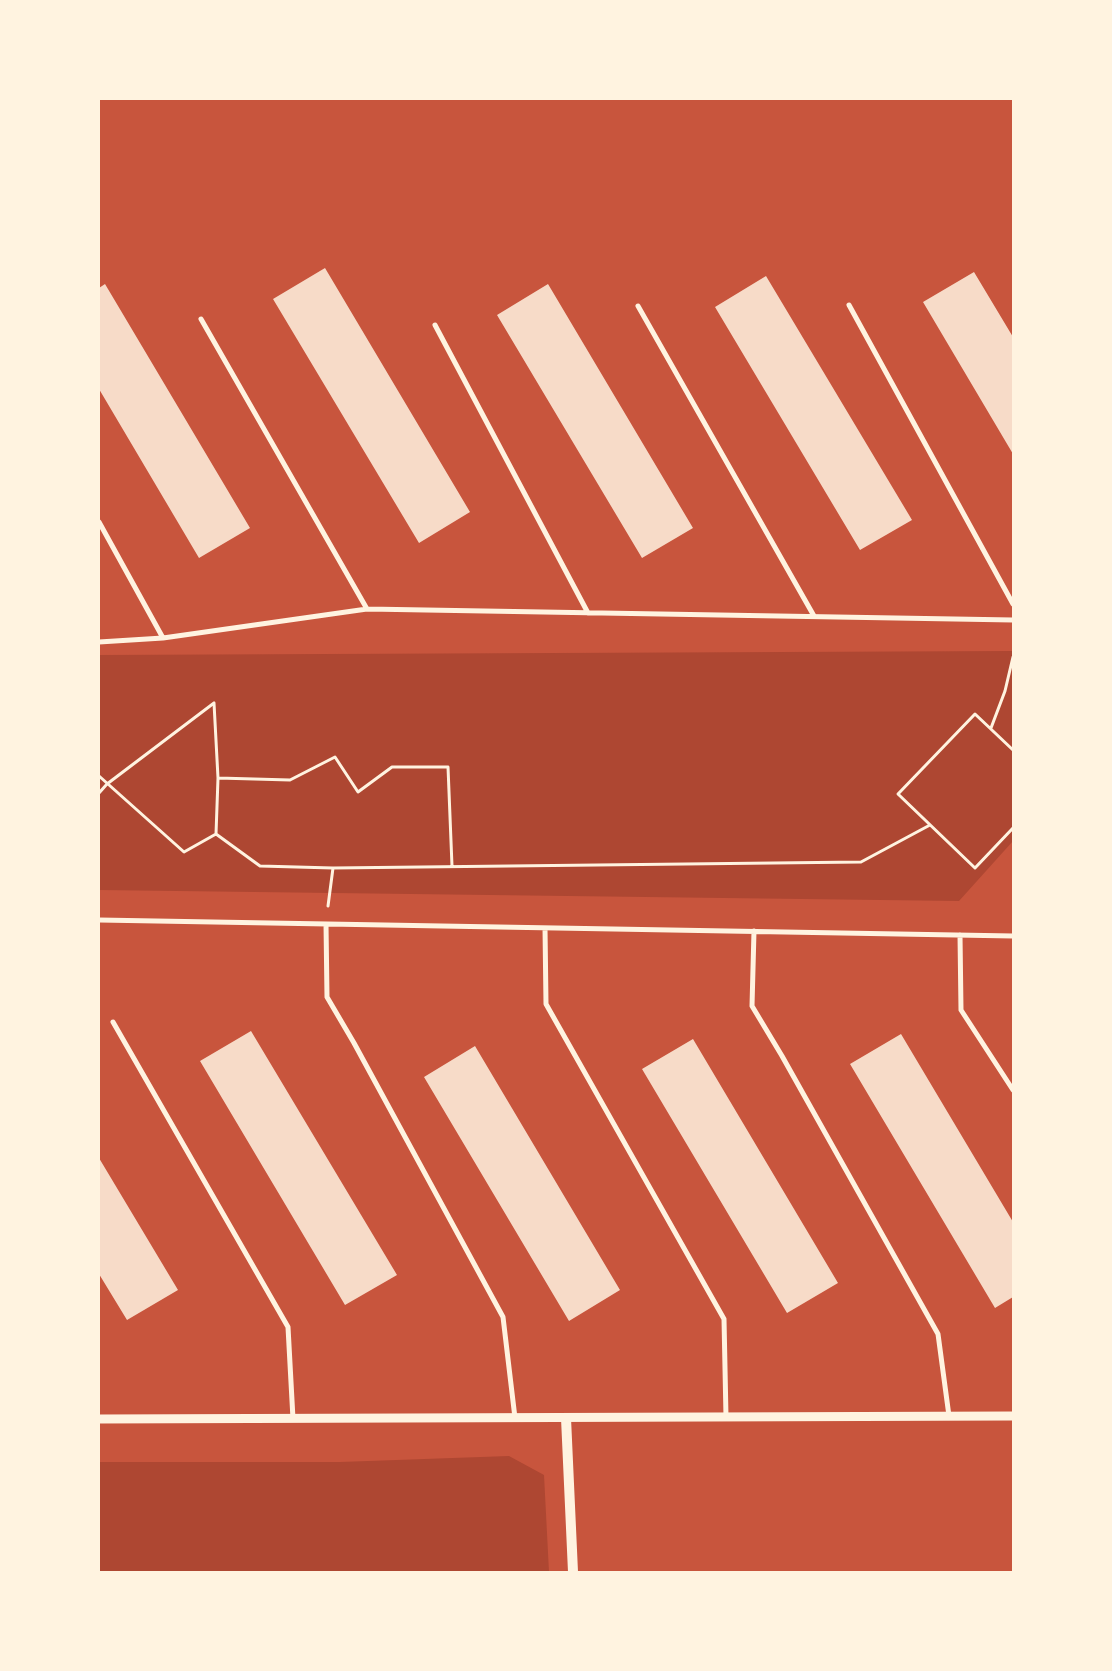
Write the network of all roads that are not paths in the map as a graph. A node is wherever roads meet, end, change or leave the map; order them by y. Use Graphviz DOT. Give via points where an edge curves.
graph roads {
  1 [pos="849,305"];
  2 [pos="638,306"];
  3 [pos="201,319"];
  4 [pos="435,325"];
  5 [pos="99,522"];
  6 [pos="1013,604"];
  7 [pos="367,609"];
  8 [pos="588,613"];
  9 [pos="814,616"];
  10 [pos="1013,620"];
  11 [pos="163,638"];
  12 [pos="99,642"];
  13 [pos="99,920"];
  14 [pos="326,924"];
  15 [pos="545,928"];
  16 [pos="754,932"];
  17 [pos="960,935"];
  18 [pos="1013,936"];
  19 [pos="113,1022"];
  20 [pos="1013,1090"];
  21 [pos="949,1416"];
  22 [pos="1013,1416"];
  23 [pos="726,1417"];
  24 [pos="293,1418"];
  25 [pos="515,1418"];
  26 [pos="566,1418"];
  27 [pos="99,1420"];
  28 [pos="573,1572"];
  1 -- 6 [label="street"];
  2 -- 9 [label="street"];
  3 -- 7 [label="street"];
  4 -- 8 [label="street"];
  5 -- 11 [label="street"];
  7 -- 8 [label="street"];
  7 -- 11 [label="street"];
  8 -- 9 [label="street"];
  9 -- 10 [label="street"];
  11 -- 12 [label="street"];
  13 -- 14 [label="street"];
  14 -- 15 [label="street"];
  14 -- 25 [label="street" via="327,997 503,1317"];
  15 -- 16 [label="street"];
  15 -- 23 [label="street" via="546,1004 724,1319"];
  16 -- 17 [label="street"];
  16 -- 21 [label="street" via="752,1006 938,1334"];
  17 -- 18 [label="street"];
  17 -- 20 [label="street" via="961,1010"];
  19 -- 24 [label="street" via="288,1327"];
  21 -- 22 [label="street"];
  21 -- 23 [label="street"];
  23 -- 26 [label="street"];
  24 -- 25 [label="street"];
  24 -- 27 [label="street"];
  25 -- 26 [label="street"];
  26 -- 28 [label="main road"];
}
